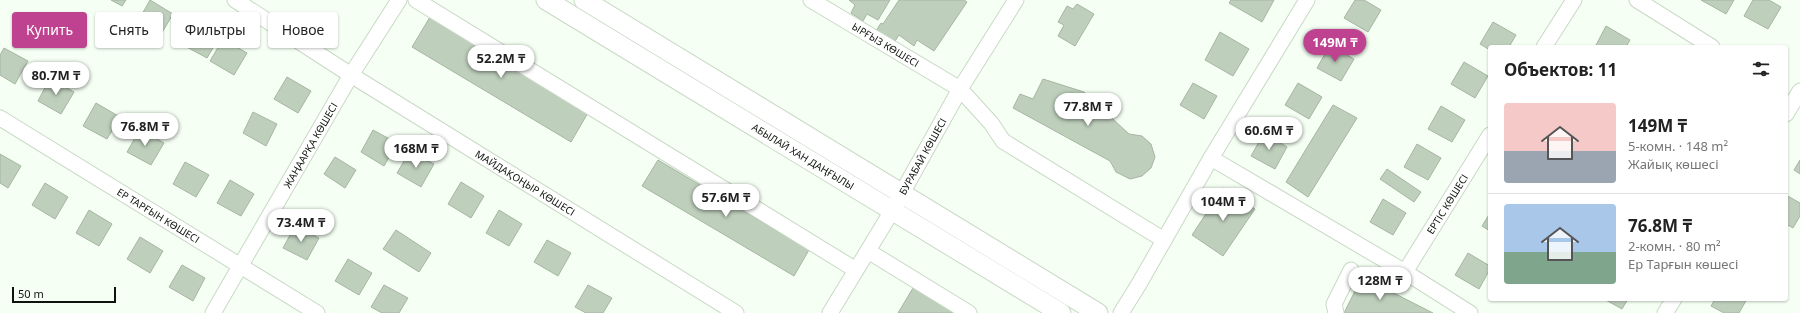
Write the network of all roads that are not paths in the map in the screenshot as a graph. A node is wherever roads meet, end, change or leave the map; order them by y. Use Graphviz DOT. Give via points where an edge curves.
graph roads {
  1 [pos="235,0"];
  2 [pos="399,0"];
  3 [pos="416,0"];
  4 [pos="546,0"];
  5 [pos="584,0"];
  6 [pos="811,0"];
  7 [pos="1016,0"];
  8 [pos="1307,0"];
  9 [pos="1574,0"];
  10 [pos="1637,0"];
  11 [pos="1545,45"];
  12 [pos="1709,45"];
  13 [pos="350,75"];
  14 [pos="960,89"];
  15 [pos="1795,96"];
  16 [pos="1788,110"];
  17 [pos="0,118"];
  18 [pos="1488,138"];
  19 [pos="1211,158"];
  20 [pos="902,194"];
  21 [pos="892,211"];
  22 [pos="1164,240"];
  23 [pos="868,251"];
  24 [pos="241,267"];
  25 [pos="856,270"];
  26 [pos="1351,270"];
  27 [pos="1405,272"];
  28 [pos="1673,301"];
  29 [pos="213,313"];
  30 [pos="317,313"];
  31 [pos="736,313"];
  32 [pos="830,313"];
  33 [pos="969,313"];
  34 [pos="1061,313"];
  35 [pos="1098,313"];
  36 [pos="1121,313"];
  37 [pos="1336,313"];
  38 [pos="1470,313"];
  39 [pos="1665,313"];
  1 -- 13 [label="street, МАЙДАҚОҢЫР КӨШЕСІ"];
  2 -- 13 [label="street, ЖАҢААРҚА КӨШЕСІ"];
  3 -- 25 [label="street"];
  4 -- 21 [label="main road, АБЫЛАЙ ХАН ДАҢҒЫЛЫ"];
  5 -- 20 [label="main road, АБЫЛАЙ ХАН ДАҢҒЫЛЫ"];
  6 -- 14 [label="street, ЫРҒЫЗ КӨШЕСІ"];
  7 -- 14 [label="street, БУРАБАЙ КӨШЕСІ"];
  8 -- 19 [label="street"];
  9 -- 11 [label="street"];
  10 -- 12 [label="street"];
  13 -- 24 [label="street, ЖАҢААРҚА КӨШЕСІ"];
  13 -- 31 [label="street, МАЙДАҚОҢЫР КӨШЕСІ"];
  14 -- 20 [label="street, БУРАБАЙ КӨШЕСІ"];
  14 -- 22 [label="street, ЫРҒЫЗ КӨШЕСІ" via="991,123 1003,141"];
  15 -- 16 [label="street"];
  17 -- 24 [label="street, ЕР ТАРҒЫН КӨШЕСІ"];
  18 -- 27 [label="street, ЕРТІС КӨШЕСІ"];
  19 -- 22 [label="street"];
  19 -- 27 [label="street"];
  20 -- 21 [label="street, БУРАБАЙ КӨШЕСІ"];
  20 -- 35 [label="main road, АБЫЛАЙ ХАН ДАҢҒЫЛЫ"];
  21 -- 23 [label="street, БУРАБАЙ КӨШЕСІ"];
  21 -- 34 [label="main road, АБЫЛАЙ ХАН ДАҢҒЫЛЫ"];
  22 -- 36 [label="street"];
  23 -- 25 [label="street, БУРАБАЙ КӨШЕСІ"];
  23 -- 33 [label="street"];
  24 -- 29 [label="street, ЖАҢААРҚА КӨШЕСІ"];
  24 -- 30 [label="street, ЕР ТАРҒЫН КӨШЕСІ"];
  25 -- 32 [label="street, БУРАБАЙ КӨШЕСІ"];
  26 -- 37 [label="street" via="1334,304"];
  27 -- 38 [label="street"];
  28 -- 39 [label="street"];
}
